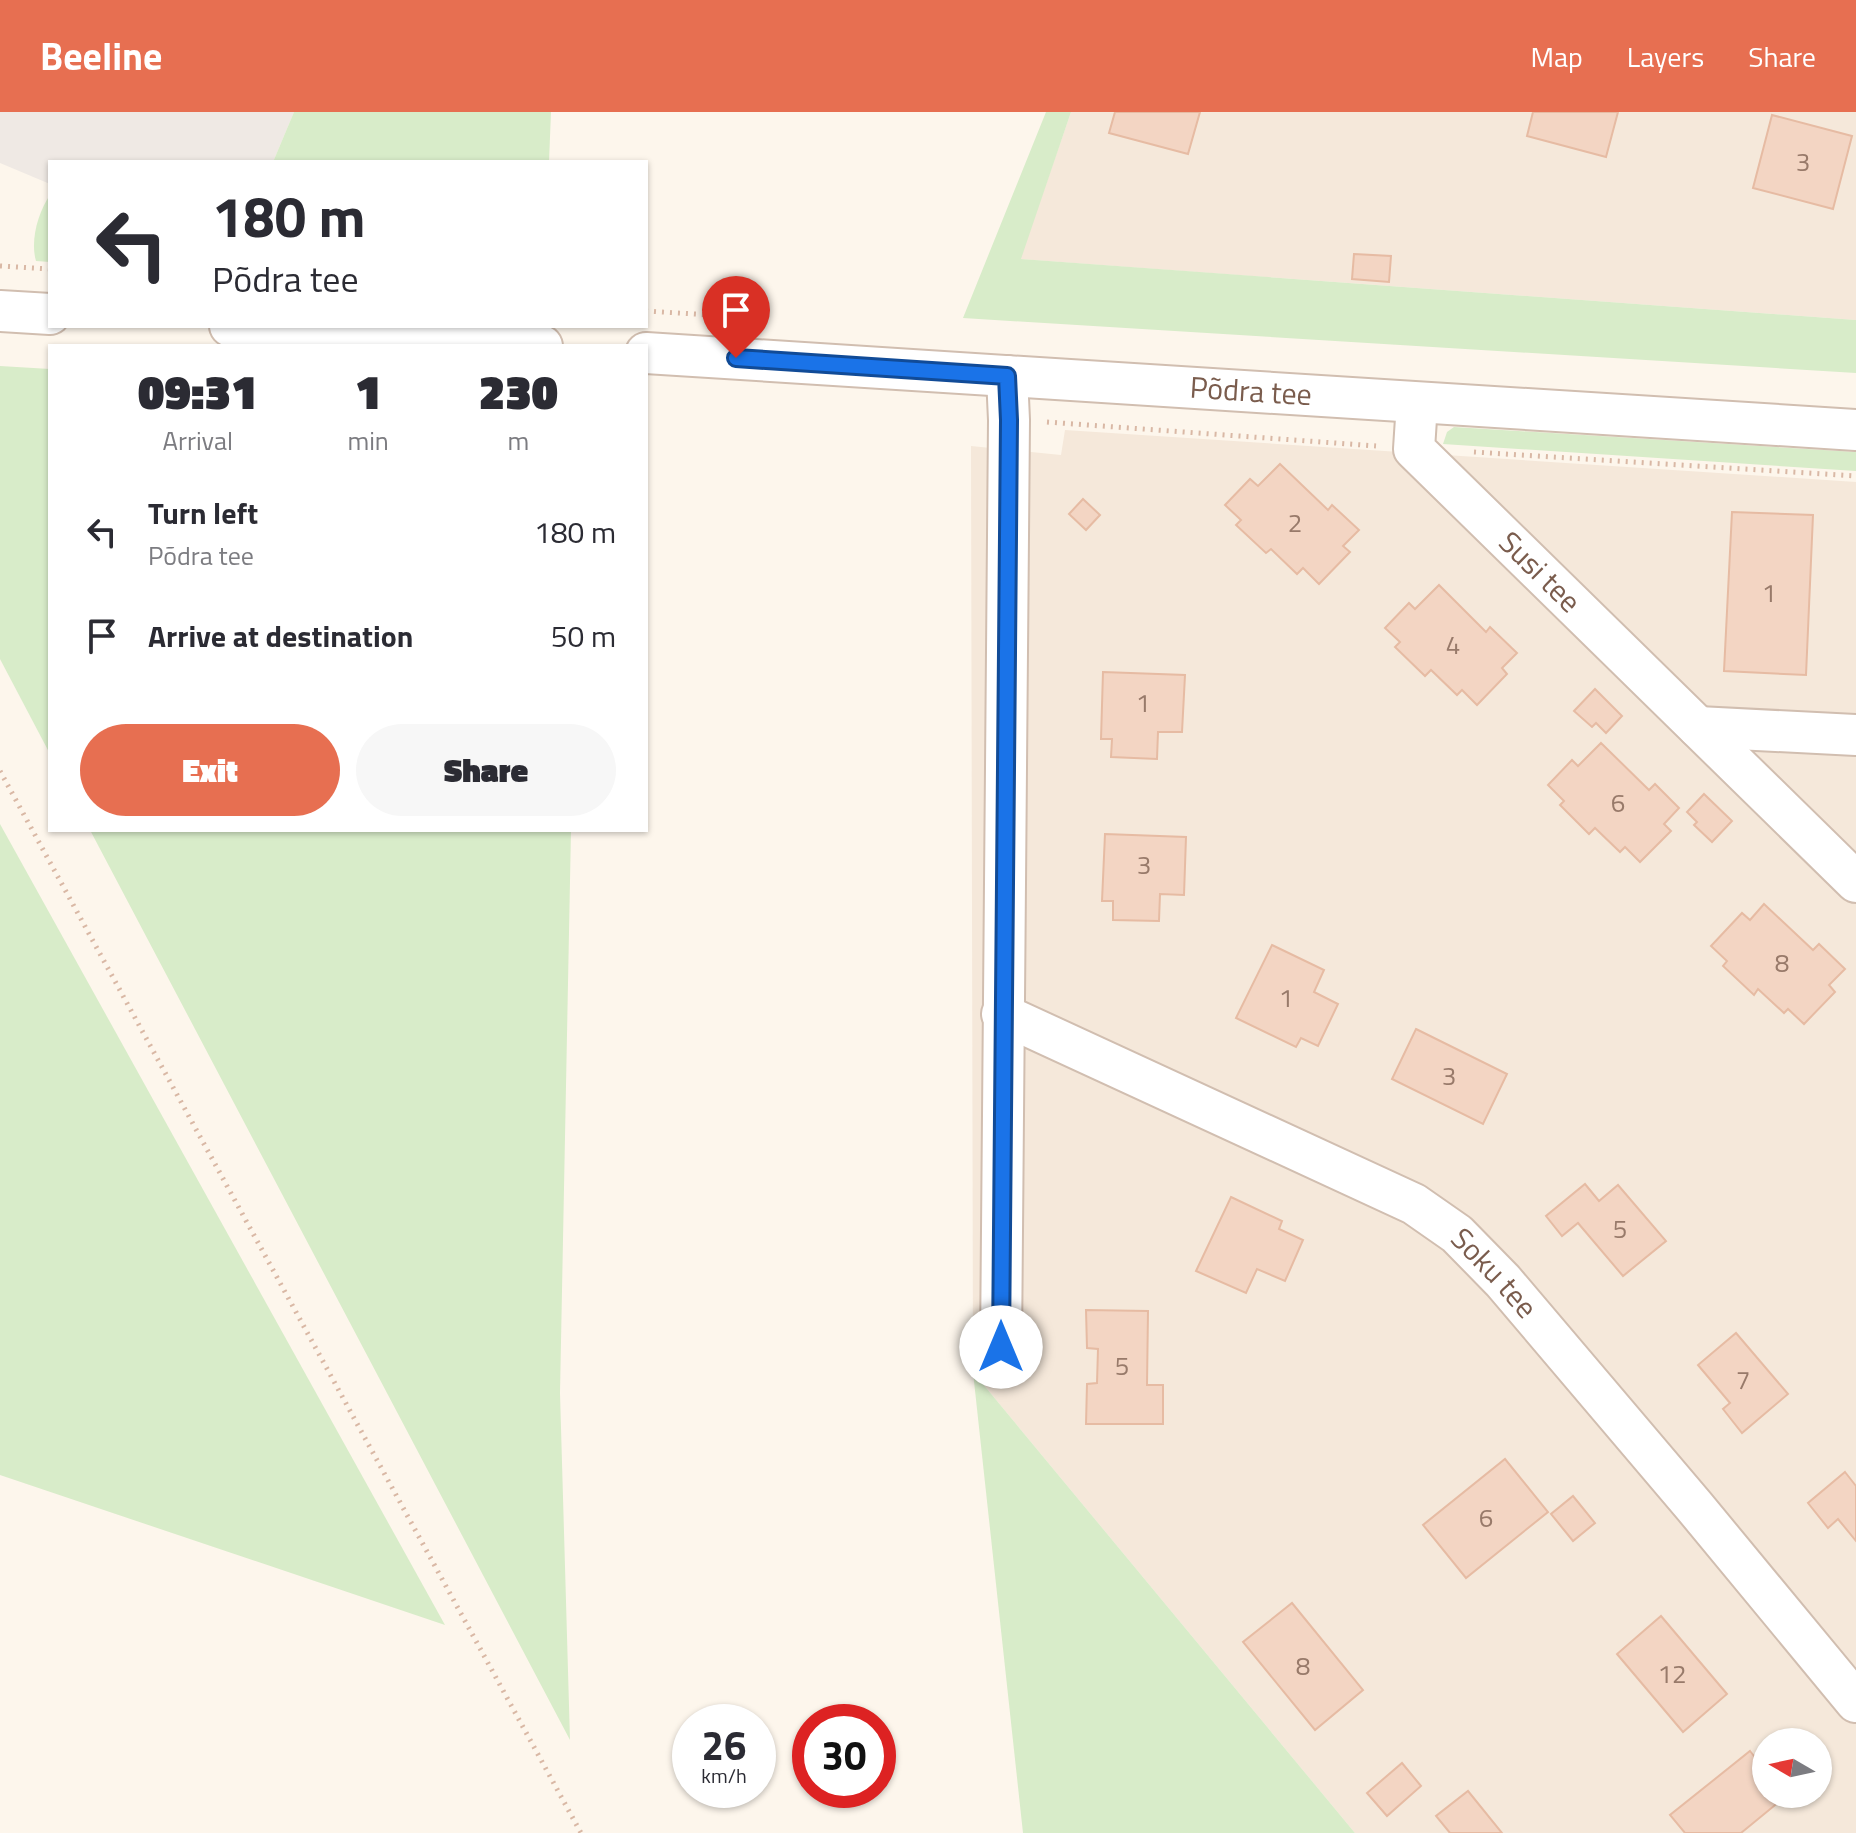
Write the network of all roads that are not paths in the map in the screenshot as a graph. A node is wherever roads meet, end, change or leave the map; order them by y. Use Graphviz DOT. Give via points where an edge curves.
graph roads {
  1 [pos="0,311"];
  2 [pos="48,314"];
  3 [pos="261,328"];
  4 [pos="511,344"];
  5 [pos="648,353"];
  6 [pos="1007,376"];
  7 [pos="1417,403"];
  8 [pos="1856,430"];
  9 [pos="1698,727"];
  10 [pos="1856,735"];
  11 [pos="1856,882"];
  12 [pos="1002,1014"];
  13 [pos="1001,1347"];
  14 [pos="1856,1702"];
  1 -- 2 [label="street"];
  3 -- 4 [label="street"];
  5 -- 6 [label="street, Põdra tee"];
  6 -- 7 [label="street, Põdra tee"];
  6 -- 12 [label="street"];
  7 -- 8 [label="street, Põdra tee"];
  7 -- 9 [label="street, Susi tee" via="1414,449"];
  9 -- 10 [label="street"];
  9 -- 11 [label="street, Susi tee"];
  12 -- 13 [label="street"];
  12 -- 14 [label="street, Soku tee" via="1414,1204 1457,1234 1503,1281"];
}
